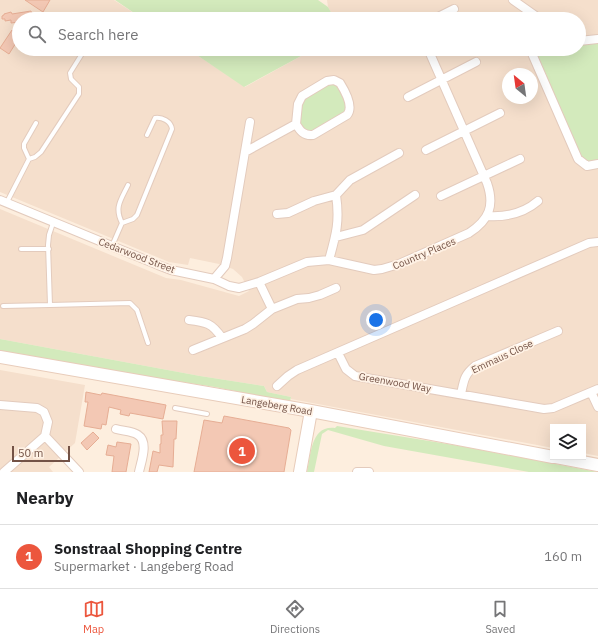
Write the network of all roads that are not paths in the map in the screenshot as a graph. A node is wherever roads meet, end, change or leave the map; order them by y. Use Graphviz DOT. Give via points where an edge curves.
graph roads {
  1 [pos="513,0"];
  2 [pos="454,8"];
  3 [pos="447,12"];
  4 [pos="530,12"];
  5 [pos="598,39"];
  6 [pos="586,40"];
  7 [pos="80,56"];
  8 [pos="431,56"];
  9 [pos="533,56"];
  10 [pos="476,62"];
  11 [pos="442,79"];
  12 [pos="408,96"];
  13 [pos="500,113"];
  14 [pos="36,122"];
  15 [pos="250,122"];
  16 [pos="296,124"];
  17 [pos="464,130"];
  18 [pos="147,135"];
  19 [pos="426,150"];
  20 [pos="245,152"];
  21 [pos="400,153"];
  22 [pos="29,159"];
  23 [pos="520,159"];
  24 [pos="598,164"];
  25 [pos="484,175"];
  26 [pos="128,185"];
  27 [pos="336,195"];
  28 [pos="415,195"];
  29 [pos="441,196"];
  30 [pos="3,201"];
  31 [pos="538,201"];
  32 [pos="277,214"];
  33 [pos="488,216"];
  34 [pos="54,223"];
  35 [pos="122,223"];
  36 [pos="336,237"];
  37 [pos="598,242"];
  38 [pos="112,246"];
  39 [pos="21,249"];
  40 [pos="49,249"];
  41 [pos="329,260"];
  42 [pos="214,279"];
  43 [pos="259,282"];
  44 [pos="244,287"];
  45 [pos="336,288"];
  46 [pos="50,304"];
  47 [pos="3,306"];
  48 [pos="272,309"];
  49 [pos="189,320"];
  50 [pos="558,331"];
  51 [pos="222,338"];
  52 [pos="148,343"];
  53 [pos="193,350"];
  54 [pos="338,353"];
  55 [pos="0,357"];
  56 [pos="277,386"];
  57 [pos="595,390"];
  58 [pos="461,394"];
  59 [pos="0,405"];
  60 [pos="598,407"];
  61 [pos="175,408"];
  62 [pos="311,411"];
  63 [pos="207,414"];
  64 [pos="116,429"];
  65 [pos="45,436"];
  66 [pos="550,456"];
  67 [pos="570,460"];
  68 [pos="598,465"];
  69 [pos="4,472"];
  70 [pos="79,472"];
  71 [pos="139,472"];
  72 [pos="300,472"];
  73 [pos="357,472"];
  74 [pos="369,472"];
  1 -- 4 [label="street"];
  2 -- 3 [label="street"];
  5 -- 6 [label="street"];
  7 -- 22 [label="lane" via="70,73 79,87 79,94 41,152"];
  8 -- 11 [label="street"];
  9 -- 24 [label="street" via="578,159 587,166"];
  10 -- 11 [label="street"];
  11 -- 12 [label="street"];
  11 -- 17 [label="street"];
  13 -- 17 [label="street"];
  14 -- 22 [label="lane" via="24,144"];
  15 -- 20 [label="street"];
  16 -- 16 [label="street" via="301,132 312,135 347,115 350,106 340,82 327,82 302,96 298,104"];
  16 -- 20 [label="street"];
  17 -- 19 [label="street"];
  17 -- 25 [label="street"];
  18 -- 35 [label="lane" via="155,118 171,124 172,129 137,215"];
  20 -- 42 [label="street" via="228,258"];
  21 -- 27 [label="street" via="350,180"];
  22 -- 30 [label="lane"];
  23 -- 25 [label="street"];
  25 -- 29 [label="street"];
  25 -- 33 [label="street" via="491,198"];
  26 -- 35 [label="lane" via="118,209"];
  27 -- 32 [label="street" via="288,213"];
  27 -- 36 [label="street"];
  28 -- 36 [label="street" via="368,227"];
  30 -- 34 [label="street, Cedarwood Street"];
  31 -- 33 [label="street" via="513,214"];
  33 -- 41 [label="street, Country Places" via="469,233 390,268 374,270"];
  34 -- 38 [label="street, Cedarwood Street"];
  34 -- 40 [label="lane" via="49,235"];
  35 -- 38 [label="lane"];
  36 -- 41 [label="street"];
  37 -- 54 [label="street" via="589,243"];
  38 -- 42 [label="street, Cedarwood Street" via="171,270"];
  39 -- 40 [label="lane"];
  40 -- 46 [label="lane"];
  41 -- 43 [label="street, Country Places" via="308,262"];
  42 -- 44 [label="street, Cedarwood Street" via="229,286"];
  43 -- 44 [label="street, Country Places"];
  43 -- 48 [label="street"];
  45 -- 48 [label="street" via="320,295 293,300"];
  46 -- 47 [label="lane"];
  46 -- 52 [label="lane" via="130,303 137,310"];
  48 -- 51 [label="street" via="253,324"];
  49 -- 51 [label="street" via="205,322"];
  50 -- 58 [label="street, Emmaus Close" via="475,366 464,377"];
  51 -- 53 [label="street"];
  54 -- 56 [label="street" via="297,370"];
  54 -- 58 [label="street, Greenwood Way" via="346,369 355,376"];
  55 -- 62 [label="main road, Langeberg Road"];
  57 -- 58 [label="street, Greenwood Way" via="553,408 544,409"];
  57 -- 60 [label="street"];
  59 -- 65 [label="street" via="41,410 48,422"];
  61 -- 63 [label="lane"];
  62 -- 66 [label="main road, Langeberg Road"];
  62 -- 72 [label="main road"];
  64 -- 71 [label="street" via="136,434 142,439 144,446"];
  65 -- 69 [label="street"];
  65 -- 70 [label="street"];
  67 -- 68 [label="main road, Langeberg Road"];
  73 -- 74 [label="street"];
}
